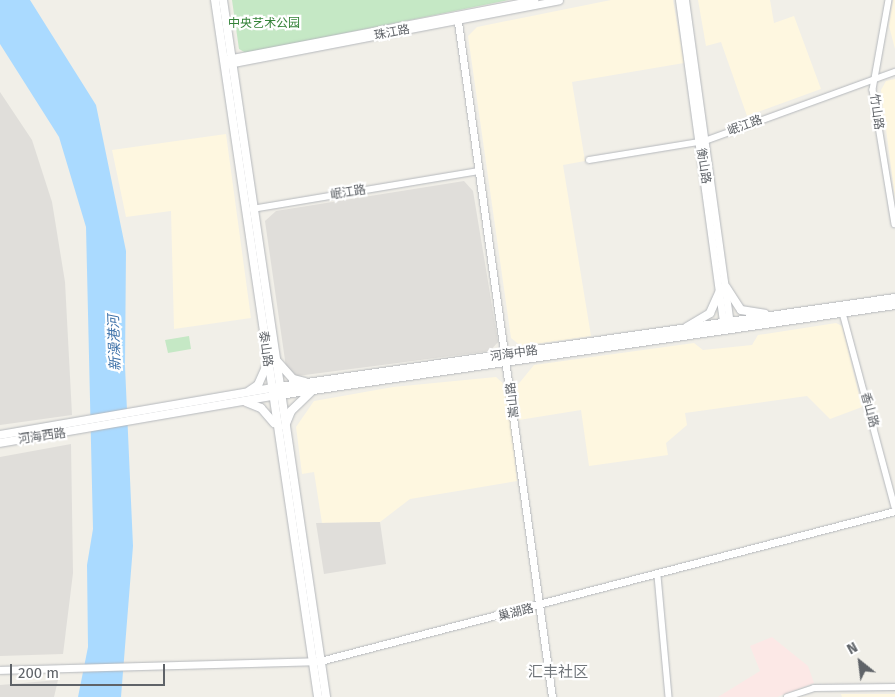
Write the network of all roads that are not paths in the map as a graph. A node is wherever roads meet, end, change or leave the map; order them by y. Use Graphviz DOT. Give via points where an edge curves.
graph roads {
  1 [pos="215,0"];
  2 [pos="223,0"];
  3 [pos="534,0"];
  4 [pos="559,0"];
  5 [pos="679,0"];
  6 [pos="684,0"];
  7 [pos="889,0"];
  8 [pos="457,18"];
  9 [pos="229,61"];
  10 [pos="895,72"];
  11 [pos="873,81"];
  12 [pos="702,142"];
  13 [pos="589,160"];
  14 [pos="479,171"];
  15 [pos="250,209"];
  16 [pos="895,224"];
  17 [pos="723,288"];
  18 [pos="895,298"];
  19 [pos="895,305"];
  20 [pos="843,313"];
  21 [pos="782,315"];
  22 [pos="727,328"];
  23 [pos="678,331"];
  24 [pos="271,359"];
  25 [pos="508,359"];
  26 [pos="308,383"];
  27 [pos="313,391"];
  28 [pos="275,392"];
  29 [pos="245,398"];
  30 [pos="84,427"];
  31 [pos="281,429"];
  32 [pos="0,435"];
  33 [pos="0,443"];
  34 [pos="895,507"];
  35 [pos="895,511"];
  36 [pos="658,576"];
  37 [pos="536,608"];
  38 [pos="316,661"];
  39 [pos="0,670"];
  40 [pos="895,687"];
  41 [pos="318,697"];
  42 [pos="326,697"];
  43 [pos="552,697"];
  44 [pos="669,697"];
  45 [pos="787,697"];
  1 -- 9 [label="main road, 泰山路"];
  2 -- 9 [label="main road, 泰山路"];
  3 -- 8 [label="street, 珠江路"];
  4 -- 8 [label="street, 珠江路"];
  5 -- 12 [label="street, 衡山路"];
  6 -- 12 [label="street, 衡山路"];
  7 -- 11 [label="street, 竹山路"];
  8 -- 9 [label="street, 珠江路"];
  8 -- 14 [label="street, 嵩山路"];
  9 -- 15 [label="main road, 泰山路"];
  10 -- 11 [label="street, 岷江路"];
  11 -- 12 [label="street, 岷江路"];
  11 -- 16 [label="street, 竹山路"];
  12 -- 13 [label="street, 岷江路"];
  12 -- 17 [label="street, 衡山路"];
  14 -- 15 [label="street, 岷江路"];
  14 -- 25 [label="street, 嵩山路"];
  15 -- 24 [label="main road, 泰山路"];
  17 -- 21 [label="main road" via="741,310"];
  17 -- 22 [label="street, 衡山路"];
  17 -- 23 [label="main road" via="710,313"];
  18 -- 21 [label="main road, 河海中路"];
  19 -- 20 [label="main road, 河海中路"];
  20 -- 22 [label="main road, 河海中路"];
  20 -- 34 [label="street, 香山路"];
  21 -- 22 [label="main road, 河海中路"];
  22 -- 23 [label="main road, 河海中路"];
  22 -- 25 [label="main road, 河海中路"];
  23 -- 25 [label="main road, 河海中路"];
  24 -- 26 [label="main road" via="294,379"];
  24 -- 28 [label="main road, 泰山路"];
  24 -- 29 [label="main road" via="265,375"];
  25 -- 26 [label="main road, 河海中路"];
  25 -- 27 [label="main road, 河海中路"];
  25 -- 37 [label="street, 嵩山路"];
  26 -- 28 [label="main road, 河海中路"];
  27 -- 28 [label="main road, 河海中路"];
  27 -- 31 [label="main road" via="290,411"];
  28 -- 29 [label="main road, 河海中路"];
  28 -- 31 [label="main road, 泰山路"];
  29 -- 30 [label="main road, 河海中路"];
  29 -- 31 [label="main road" via="261,408"];
  30 -- 32 [label="main road, 河海西路"];
  30 -- 33 [label="main road, 河海西路"];
  31 -- 38 [label="main road, 泰山路"];
  35 -- 36 [label="street, 巢湖路"];
  36 -- 37 [label="street, 巢湖路"];
  36 -- 44 [label="street"];
  37 -- 38 [label="street, 巢湖路"];
  37 -- 43 [label="street, 嵩山路"];
  38 -- 39 [label="street, 巢湖路"];
  38 -- 41 [label="main road, 泰山路"];
  38 -- 42 [label="main road, 泰山路"];
  40 -- 45 [label="street" via="814,688"];
}
